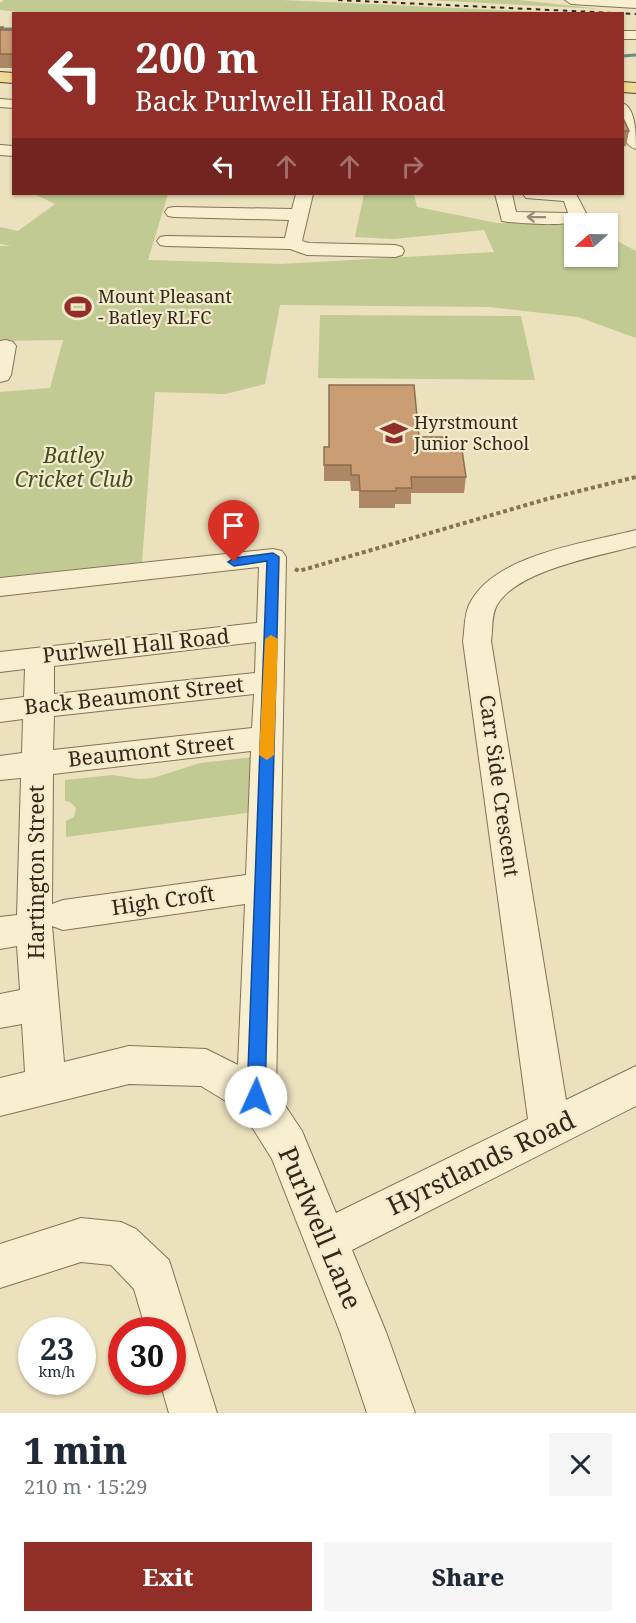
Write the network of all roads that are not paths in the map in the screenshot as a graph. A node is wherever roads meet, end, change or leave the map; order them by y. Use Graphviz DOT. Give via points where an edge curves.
graph roads {
  1 [pos="571,0"];
  2 [pos="633,3"];
  3 [pos="629,126"];
  4 [pos="636,145"];
  5 [pos="504,195"];
  6 [pos="550,195"];
  7 [pos="281,196"];
  8 [pos="303,202"];
  9 [pos="174,212"];
  10 [pos="167,240"];
  11 [pos="295,244"];
  12 [pos="396,251"];
  13 [pos="6,346"];
  14 [pos="0,375"];
  15 [pos="634,546"];
  16 [pos="0,587"];
  17 [pos="272,631"];
  18 [pos="40,657"];
  19 [pos="0,662"];
  20 [pos="269,682"];
  21 [pos="39,707"];
  22 [pos="0,711"];
  23 [pos="267,738"];
  24 [pos="37,764"];
  25 [pos="0,768"];
  26 [pos="262,887"];
  27 [pos="48,922"];
  28 [pos="0,933"];
  29 [pos="40,1004"];
  30 [pos="0,1011"];
  31 [pos="636,1085"];
  32 [pos="46,1087"];
  33 [pos="0,1097"];
  34 [pos="256,1097"];
  35 [pos="550,1130"];
  36 [pos="326,1239"];
  37 [pos="0,1266"];
  38 [pos="165,1317"];
  39 [pos="186,1390"];
  40 [pos="193,1413"];
  41 [pos="391,1413"];
  1 -- 2 [label="street"];
  3 -- 4 [label="street"];
  6 -- 5 [label="street, one-way" via="572,198 578,215 507,217"];
  7 -- 8 [label="street"];
  8 -- 9 [label="street"];
  8 -- 11 [label="street"];
  10 -- 11 [label="street"];
  11 -- 12 [label="street"];
  13 -- 14 [label="street"];
  15 -- 35 [label="street, Carr Side Crescent" via="536,565 503,581 483,604 477,641"];
  16 -- 17 [label="street" via="273,557"];
  17 -- 18 [label="street, Purlwell Hall Road"];
  17 -- 20 [label="street"];
  18 -- 19 [label="street, Purlwell Hall Road"];
  18 -- 21 [label="street, Hartington Street"];
  20 -- 21 [label="street, Back Beaumont Street"];
  20 -- 23 [label="street"];
  21 -- 22 [label="street, Back Beaumont Street"];
  21 -- 24 [label="street, Hartington Street"];
  23 -- 24 [label="street, Beaumont Street"];
  23 -- 26 [label="street"];
  24 -- 25 [label="street, Beaumont Street"];
  24 -- 27 [label="street, Hartington Street"];
  26 -- 27 [label="street, High Croft"];
  26 -- 34 [label="street"];
  27 -- 28 [label="street, High Croft"];
  27 -- 29 [label="street, Hartington Street"];
  29 -- 30 [label="street"];
  29 -- 32 [label="street, Hartington Street"];
  31 -- 35 [label="street, Hyrstlands Road"];
  32 -- 33 [label="street, Purlwell Lane"];
  32 -- 34 [label="street, Purlwell Lane" via="129,1065 206,1068"];
  34 -- 36 [label="street, Purlwell Lane" via="287,1146"];
  35 -- 36 [label="street, Hyrstlands Road"];
  36 -- 41 [label="street, Purlwell Lane"];
  37 -- 38 [label="street" via="81,1240 121,1244 153,1276"];
  39 -- 40 [label="street"];
}
